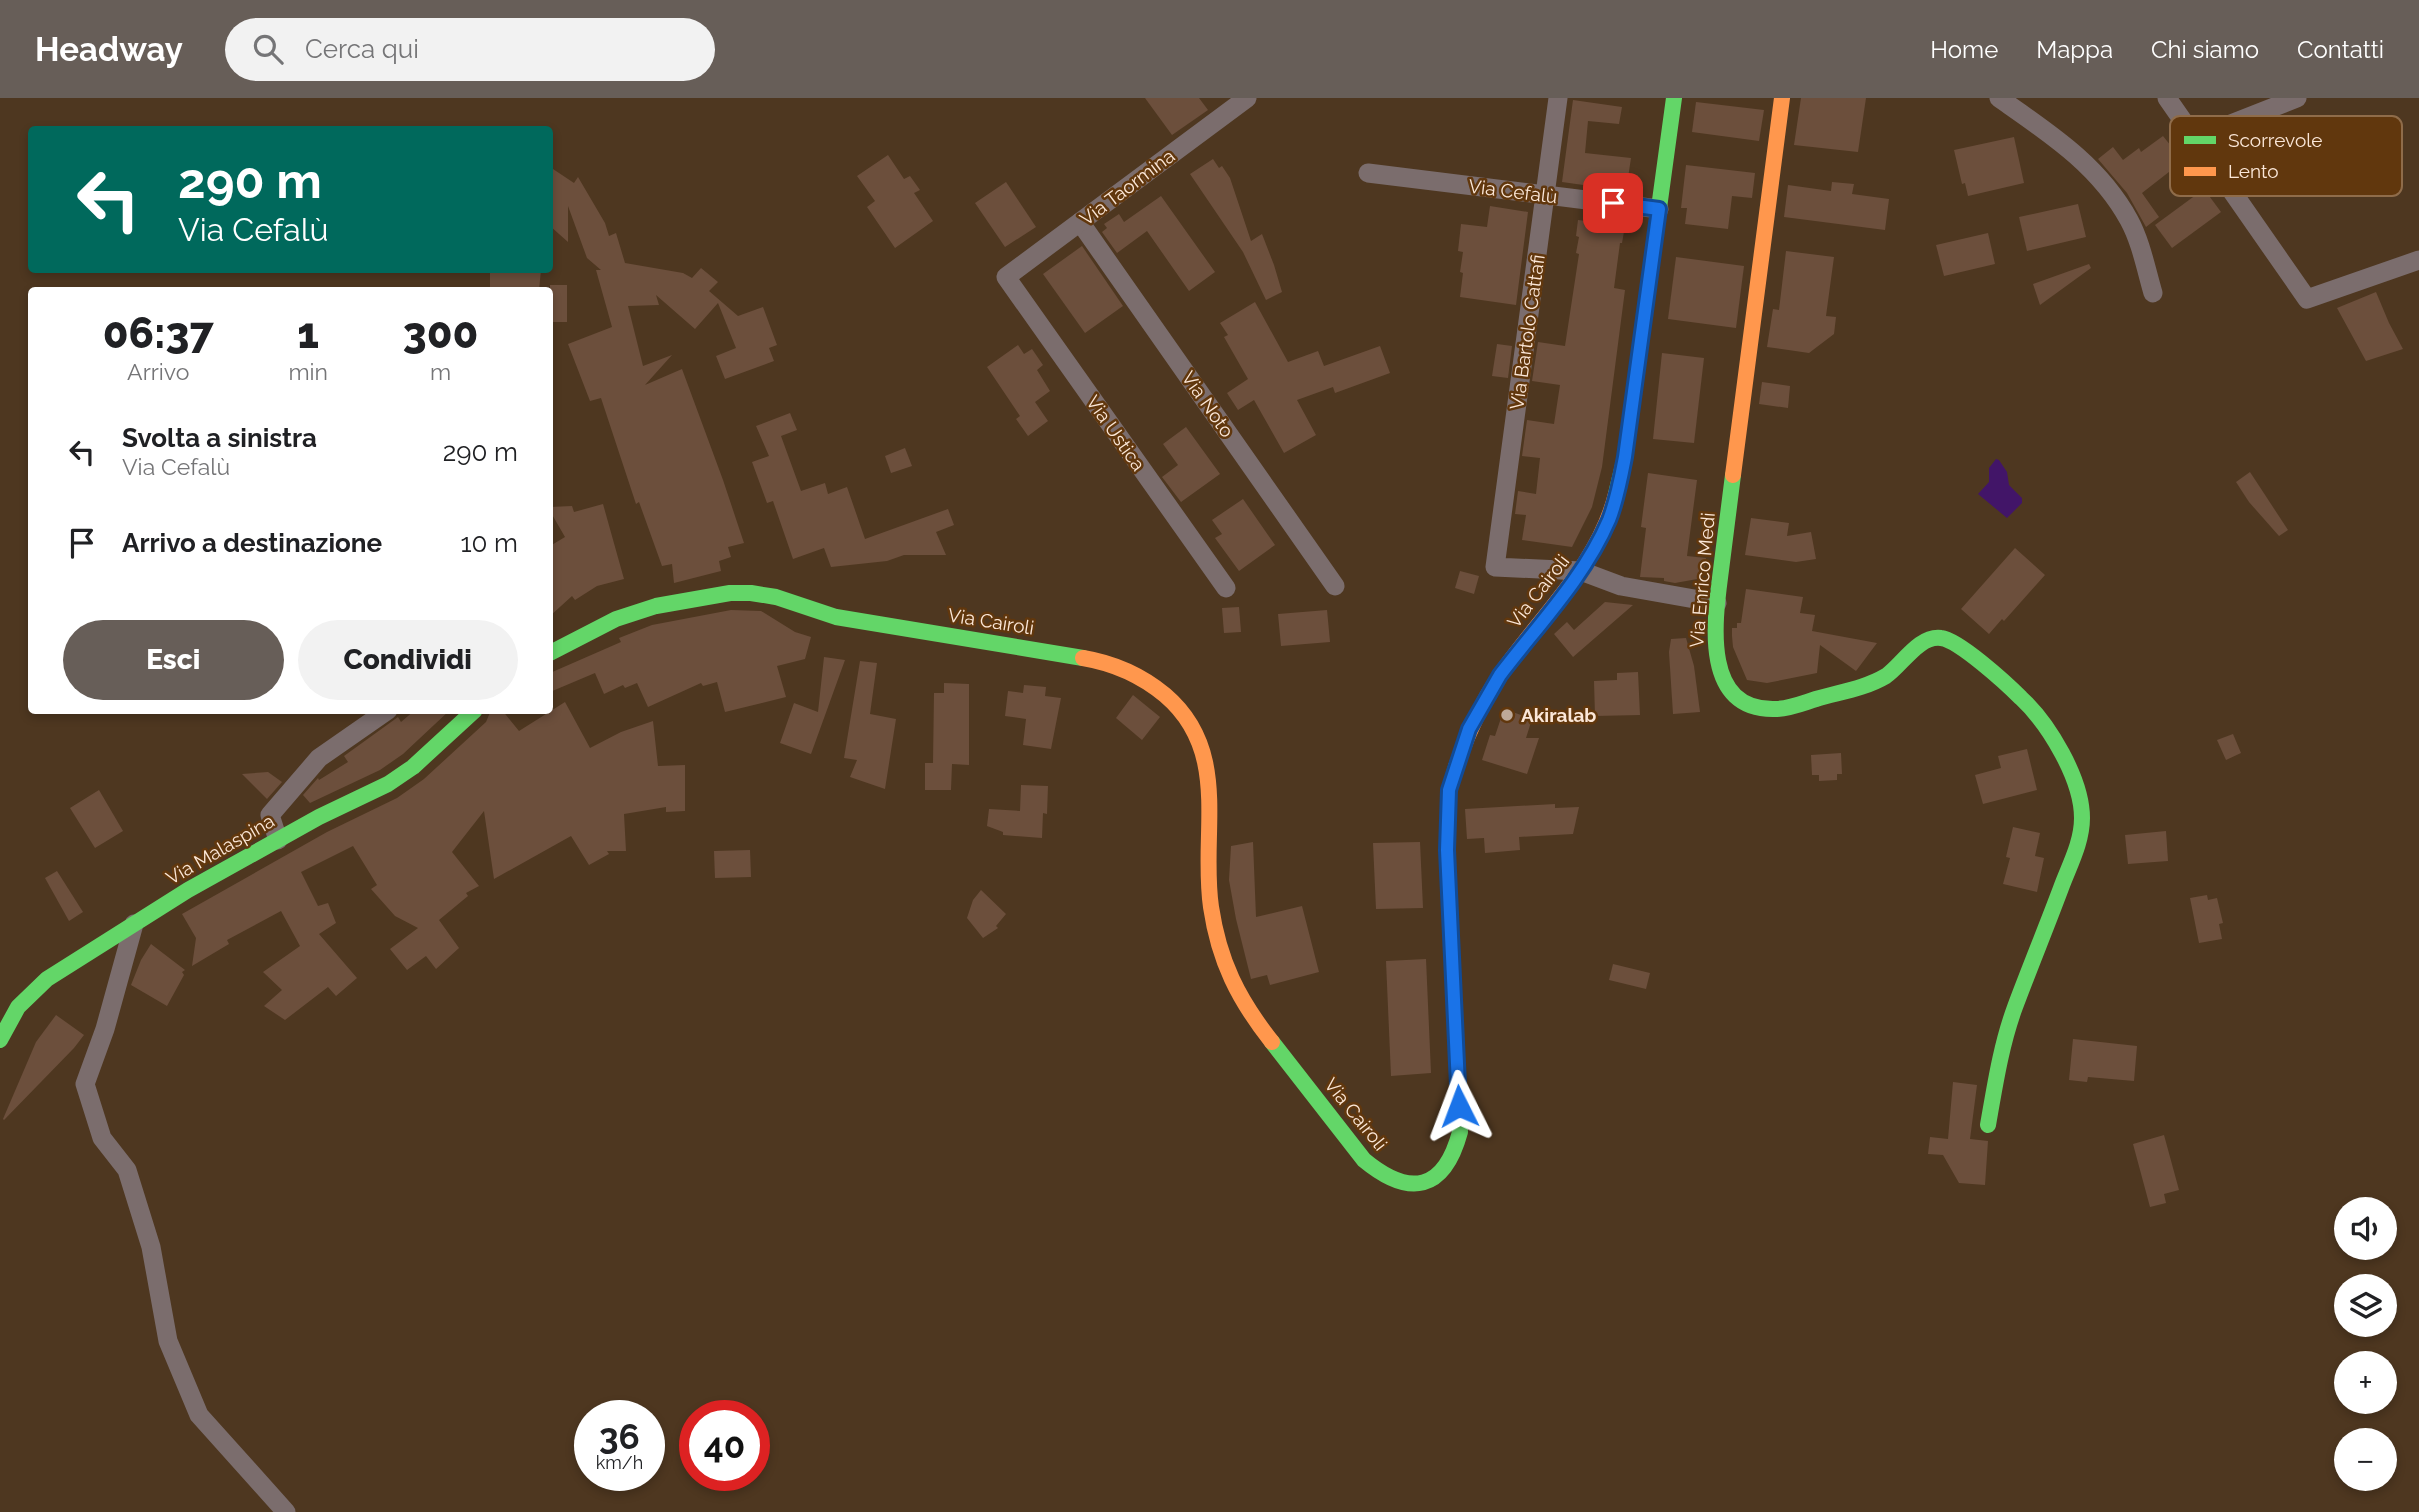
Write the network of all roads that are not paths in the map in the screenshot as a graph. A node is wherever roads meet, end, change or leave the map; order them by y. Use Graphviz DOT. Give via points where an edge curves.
graph roads {
  1 [pos="1247,98"];
  2 [pos="1558,98"];
  3 [pos="1674,98"];
  4 [pos="1782,98"];
  5 [pos="1999,98"];
  6 [pos="2167,98"];
  7 [pos="2297,98"];
  8 [pos="2180,116"];
  9 [pos="2251,116"];
  10 [pos="1368,173"];
  11 [pos="1545,195"];
  12 [pos="2235,196"];
  13 [pos="1659,209"];
  14 [pos="1080,222"];
  15 [pos="2419,260"];
  16 [pos="1006,277"];
  17 [pos="2153,293"];
  18 [pos="1581,571"];
  19 [pos="1335,586"];
  20 [pos="1226,589"];
  21 [pos="1717,603"];
  22 [pos="553,651"];
  23 [pos="382,714"];
  24 [pos="470,714"];
  25 [pos="278,840"];
  26 [pos="134,924"];
  27 [pos="0,1040"];
  28 [pos="1988,1125"];
  29 [pos="286,1512"];
  1 -- 14 [label="street, Via Taormina"];
  2 -- 11 [label="street, Via Bartolo Cattafi"];
  3 -- 13 [label="street, Via Cairoli"];
  4 -- 21 [label="street, Via Enrico Medi"];
  5 -- 17 [label="street" via="2101,178 2130,222"];
  6 -- 8 [label="street"];
  7 -- 9 [label="street"];
  10 -- 11 [label="street, Via Cefalù"];
  11 -- 13 [label="street, Via Cefalù"];
  11 -- 18 [label="street, Via Bartolo Cattafi" via="1495,567"];
  12 -- 15 [label="street" via="2307,299"];
  13 -- 18 [label="street, Via Cairoli" via="1623,469 1610,517"];
  14 -- 16 [label="street, Via Taormina"];
  14 -- 19 [label="street, Via Noto"];
  16 -- 20 [label="street, Via Ustica"];
  18 -- 21 [label="street" via="1621,586"];
  18 -- 22 [label="street, Via Cairoli" via="1500,675 1469,729 1449,790 1447,850 1460,1132 1448,1167 1423,1184 1404,1185 1377,1173 1364,1160 1260,1027 1231,979 1210,897 1209,782 1203,748 1181,712 1154,685 1097,660 836,617 751,593 656,606 615,619"];
  21 -- 28 [label="street, Via Enrico Medi" via="1714,640 1719,670 1725,683 1750,704 1782,708 1864,686 1898,668 1925,641 1940,638 1954,643 2020,696 2037,714 2059,752 2081,810 2079,841 2014,1010"];
  23 -- 25 [label="street" via="319,758 270,815"];
  24 -- 25 [label="street, Via Malaspina" via="388,784"];
  25 -- 26 [label="street, Via Malaspina"];
  26 -- 27 [label="street, Via Malaspina" via="47,979 19,1007"];
  26 -- 29 [label="street" via="85,1084 102,1138 127,1170 150,1247 168,1341 199,1415"];
}
